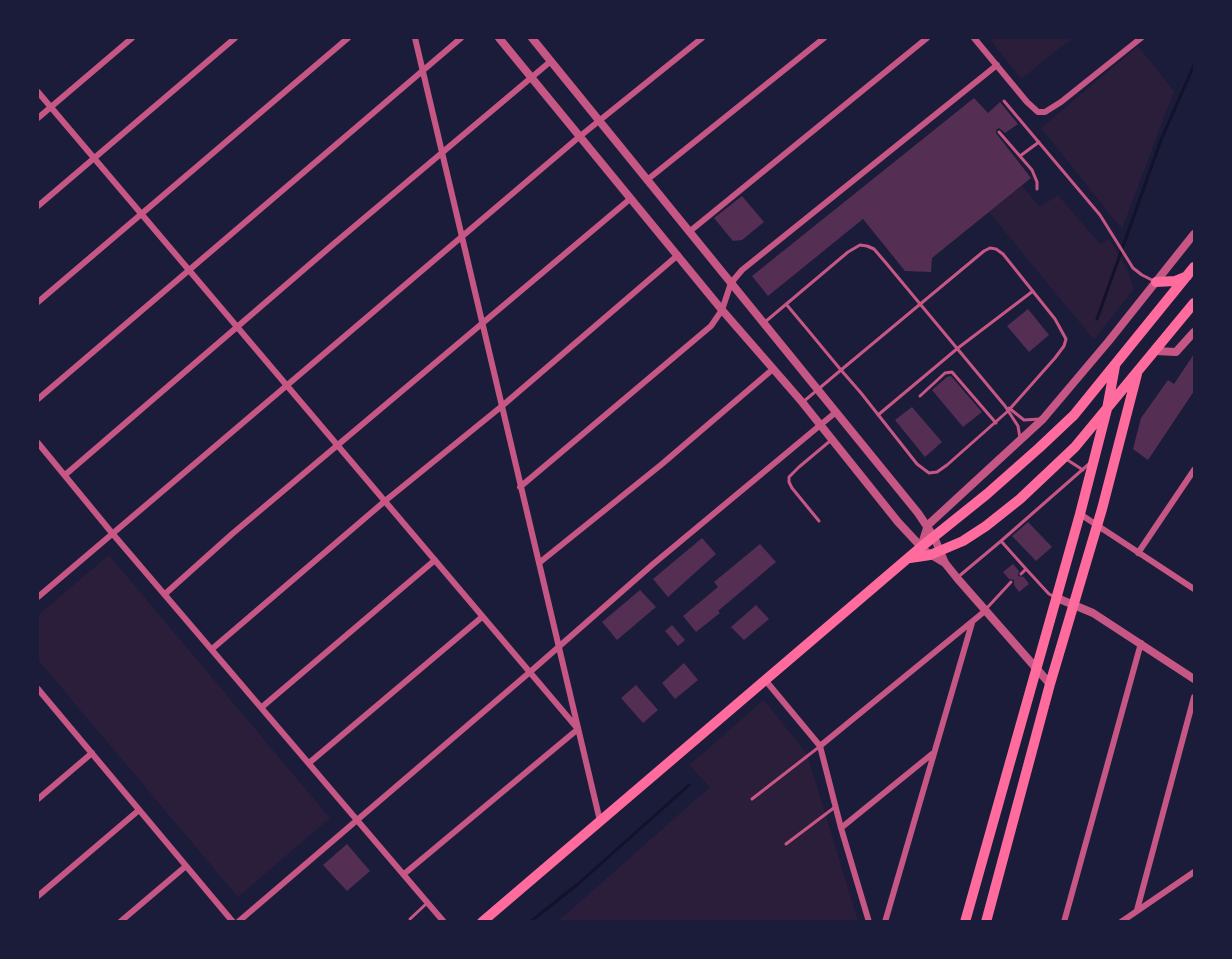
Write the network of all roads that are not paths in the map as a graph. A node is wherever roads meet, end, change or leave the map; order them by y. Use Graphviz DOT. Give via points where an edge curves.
graph roads {
  1 [pos="132,38"];
  2 [pos="235,38"];
  3 [pos="348,38"];
  4 [pos="415,38"];
  5 [pos="460,38"];
  6 [pos="499,38"];
  7 [pos="532,38"];
  8 [pos="702,38"];
  9 [pos="824,38"];
  10 [pos="927,38"];
  11 [pos="974,38"];
  12 [pos="1141,38"];
  13 [pos="551,61"];
  14 [pos="997,65"];
  15 [pos="423,70"];
  16 [pos="531,77"];
  17 [pos="38,92"];
  18 [pos="1004,101"];
  19 [pos="50,107"];
  20 [pos="38,118"];
  21 [pos="598,121"];
  22 [pos="999,132"];
  23 [pos="579,137"];
  24 [pos="1038,142"];
  25 [pos="442,154"];
  26 [pos="1020,156"];
  27 [pos="95,158"];
  28 [pos="647,180"];
  29 [pos="1037,189"];
  30 [pos="630,199"];
  31 [pos="38,206"];
  32 [pos="140,213"];
  33 [pos="689,232"];
  34 [pos="1194,234"];
  35 [pos="461,237"];
  36 [pos="678,255"];
  37 [pos="1194,267"];
  38 [pos="190,270"];
  39 [pos="1187,276"];
  40 [pos="1156,282"];
  41 [pos="731,283"];
  42 [pos="1033,291"];
  43 [pos="38,302"];
  44 [pos="1194,303"];
  45 [pos="786,304"];
  46 [pos="921,304"];
  47 [pos="722,310"];
  48 [pos="483,323"];
  49 [pos="763,323"];
  50 [pos="238,326"];
  51 [pos="1194,332"];
  52 [pos="958,348"];
  53 [pos="1156,351"];
  54 [pos="1115,364"];
  55 [pos="773,369"];
  56 [pos="842,370"];
  57 [pos="1137,374"];
  58 [pos="286,384"];
  59 [pos="818,389"];
  60 [pos="920,396"];
  61 [pos="38,399"];
  62 [pos="802,402"];
  63 [pos="502,406"];
  64 [pos="1107,409"];
  65 [pos="1010,410"];
  66 [pos="836,412"];
  67 [pos="878,415"];
  68 [pos="1043,419"];
  69 [pos="996,423"];
  70 [pos="820,425"];
  71 [pos="832,440"];
  72 [pos="1020,440"];
  73 [pos="38,443"];
  74 [pos="338,445"];
  75 [pos="1065,458"];
  76 [pos="1095,458"];
  77 [pos="1083,470"];
  78 [pos="1194,470"];
  79 [pos="65,475"];
  80 [pos="520,487"];
  81 [pos="385,501"];
  82 [pos="1080,514"];
  83 [pos="819,521"];
  84 [pos="928,525"];
  85 [pos="1097,525"];
  86 [pos="112,533"];
  87 [pos="934,537"];
  88 [pos="1001,541"];
  89 [pos="925,551"];
  90 [pos="941,551"];
  91 [pos="1138,553"];
  92 [pos="435,560"];
  93 [pos="539,563"];
  94 [pos="945,564"];
  95 [pos="1026,569"];
  96 [pos="1021,574"];
  97 [pos="957,578"];
  98 [pos="1011,582"];
  99 [pos="1194,589"];
  100 [pos="165,594"];
  101 [pos="38,597"];
  102 [pos="1057,598"];
  103 [pos="1074,604"];
  104 [pos="985,611"];
  105 [pos="483,617"];
  106 [pos="972,622"];
  107 [pos="1141,643"];
  108 [pos="560,646"];
  109 [pos="212,649"];
  110 [pos="1036,669"];
  111 [pos="530,672"];
  112 [pos="1194,679"];
  113 [pos="766,681"];
  114 [pos="1050,684"];
  115 [pos="38,689"];
  116 [pos="1194,697"];
  117 [pos="45,698"];
  118 [pos="38,704"];
  119 [pos="262,707"];
  120 [pos="578,729"];
  121 [pos="820,746"];
  122 [pos="92,753"];
  123 [pos="932,753"];
  124 [pos="309,763"];
  125 [pos="38,799"];
  126 [pos="752,799"];
  127 [pos="836,806"];
  128 [pos="140,810"];
  129 [pos="357,819"];
  130 [pos="600,821"];
  131 [pos="841,828"];
  132 [pos="786,844"];
  133 [pos="186,866"];
  134 [pos="1194,872"];
  135 [pos="404,874"];
  136 [pos="38,896"];
  137 [pos="428,902"];
  138 [pos="1137,910"];
  139 [pos="410,919"];
  140 [pos="120,921"];
  141 [pos="233,921"];
  142 [pos="238,921"];
  143 [pos="444,921"];
  144 [pos="482,921"];
  145 [pos="869,921"];
  146 [pos="885,921"];
  147 [pos="965,921"];
  148 [pos="986,921"];
  149 [pos="1064,921"];
  150 [pos="1121,921"];
  1 -- 19 [label="street"];
  2 -- 27 [label="street"];
  3 -- 32 [label="street"];
  4 -- 15 [label="street"];
  5 -- 15 [label="street"];
  6 -- 16 [label="street"];
  7 -- 13 [label="street"];
  8 -- 21 [label="street"];
  9 -- 28 [label="street"];
  10 -- 33 [label="street"];
  11 -- 14 [label="street"];
  12 -- 14 [label="street" via="1044,112 1026,102"];
  13 -- 16 [label="street"];
  13 -- 21 [label="street"];
  14 -- 41 [label="street" via="742,270"];
  15 -- 25 [label="street"];
  15 -- 38 [label="street"];
  16 -- 23 [label="street"];
  16 -- 25 [label="street"];
  17 -- 19 [label="street"];
  18 -- 24 [label="lane"];
  19 -- 20 [label="street"];
  19 -- 27 [label="street"];
  21 -- 23 [label="street"];
  21 -- 28 [label="street"];
  22 -- 26 [label="lane"];
  23 -- 30 [label="street"];
  23 -- 35 [label="street"];
  24 -- 26 [label="lane"];
  24 -- 40 [label="lane" via="1100,215 1133,268"];
  25 -- 35 [label="street"];
  25 -- 50 [label="street"];
  26 -- 29 [label="lane" via="1035,176"];
  27 -- 31 [label="street"];
  27 -- 32 [label="street"];
  28 -- 33 [label="street"];
  30 -- 36 [label="street"];
  30 -- 48 [label="street"];
  32 -- 38 [label="street"];
  32 -- 43 [label="street"];
  33 -- 41 [label="street"];
  34 -- 40 [label="street"];
  35 -- 48 [label="street"];
  35 -- 58 [label="street"];
  36 -- 47 [label="street"];
  36 -- 63 [label="street"];
  37 -- 39 [label="main road"];
  38 -- 50 [label="street"];
  38 -- 61 [label="street"];
  39 -- 40 [label="main road"];
  39 -- 54 [label="main road"];
  40 -- 68 [label="street"];
  41 -- 47 [label="street"];
  41 -- 49 [label="street"];
  42 -- 46 [label="lane" via="1003,254 990,248"];
  42 -- 52 [label="lane"];
  42 -- 65 [label="lane" via="1066,339 1055,358"];
  44 -- 53 [label="main road"];
  45 -- 46 [label="lane" via="860,245 874,249"];
  45 -- 49 [label="lane"];
  45 -- 56 [label="lane"];
  46 -- 52 [label="lane"];
  46 -- 56 [label="lane"];
  47 -- 55 [label="street"];
  47 -- 80 [label="street" via="711,326"];
  48 -- 63 [label="street"];
  48 -- 74 [label="street"];
  49 -- 59 [label="street"];
  50 -- 58 [label="street"];
  50 -- 79 [label="street"];
  51 -- 53 [label="street" via="1176,352"];
  52 -- 65 [label="lane"];
  52 -- 67 [label="lane"];
  53 -- 57 [label="main road"];
  54 -- 64 [label="main road"];
  54 -- 87 [label="main road" via="1074,414 1039,448"];
  55 -- 62 [label="street"];
  55 -- 93 [label="street"];
  56 -- 59 [label="lane"];
  56 -- 67 [label="lane"];
  57 -- 64 [label="main road"];
  57 -- 85 [label="main road"];
  58 -- 74 [label="street"];
  58 -- 86 [label="street"];
  59 -- 62 [label="lane"];
  59 -- 66 [label="street"];
  60 -- 69 [label="lane" via="945,373 952,372"];
  62 -- 70 [label="street"];
  63 -- 80 [label="street"];
  63 -- 81 [label="street"];
  64 -- 75 [label="main road"];
  64 -- 76 [label="main road"];
  65 -- 68 [label="lane" via="1024,420"];
  65 -- 69 [label="lane"];
  65 -- 72 [label="lane"];
  66 -- 70 [label="street"];
  66 -- 84 [label="street"];
  67 -- 69 [label="lane" via="929,474 947,465"];
  68 -- 72 [label="street"];
  70 -- 71 [label="street"];
  70 -- 108 [label="street"];
  71 -- 83 [label="lane" via="789,477 792,488"];
  71 -- 89 [label="street"];
  72 -- 84 [label="street"];
  73 -- 79 [label="street"];
  74 -- 81 [label="street"];
  74 -- 100 [label="street"];
  75 -- 77 [label="lane"];
  75 -- 90 [label="main road" via="1000,516"];
  76 -- 77 [label="lane"];
  76 -- 82 [label="main road"];
  77 -- 88 [label="lane"];
  78 -- 91 [label="street"];
  79 -- 86 [label="street"];
  80 -- 93 [label="street"];
  81 -- 92 [label="street"];
  81 -- 109 [label="street"];
  82 -- 85 [label="street"];
  82 -- 102 [label="main road"];
  84 -- 87 [label="street"];
  84 -- 89 [label="street"];
  85 -- 91 [label="street"];
  85 -- 103 [label="main road"];
  86 -- 100 [label="street"];
  86 -- 101 [label="street"];
  87 -- 89 [label="main road"];
  87 -- 90 [label="street"];
  88 -- 95 [label="lane"];
  88 -- 97 [label="lane"];
  89 -- 90 [label="main road"];
  89 -- 94 [label="street"];
  89 -- 113 [label="main road" via="909,558"];
  90 -- 94 [label="street"];
  91 -- 99 [label="street"];
  92 -- 105 [label="street"];
  92 -- 119 [label="street"];
  93 -- 108 [label="street"];
  94 -- 97 [label="street"];
  95 -- 96 [label="lane"];
  95 -- 102 [label="lane"];
  97 -- 104 [label="street"];
  98 -- 104 [label="lane"];
  100 -- 109 [label="street"];
  102 -- 103 [label="street"];
  102 -- 110 [label="main road"];
  103 -- 107 [label="street"];
  103 -- 114 [label="main road"];
  104 -- 106 [label="street"];
  104 -- 110 [label="street"];
  105 -- 111 [label="street"];
  105 -- 124 [label="street"];
  106 -- 121 [label="street"];
  106 -- 123 [label="street"];
  107 -- 112 [label="street"];
  107 -- 149 [label="street"];
  108 -- 111 [label="street"];
  108 -- 120 [label="street"];
  109 -- 119 [label="street"];
  110 -- 114 [label="street"];
  110 -- 147 [label="main road"];
  111 -- 120 [label="street"];
  111 -- 129 [label="street"];
  113 -- 121 [label="street"];
  113 -- 130 [label="main road"];
  114 -- 148 [label="main road"];
  115 -- 117 [label="street"];
  116 -- 138 [label="street"];
  117 -- 118 [label="street"];
  117 -- 122 [label="street"];
  119 -- 124 [label="street"];
  120 -- 130 [label="street"];
  120 -- 135 [label="street"];
  121 -- 126 [label="lane"];
  121 -- 127 [label="street"];
  122 -- 125 [label="street"];
  122 -- 128 [label="street"];
  123 -- 131 [label="street"];
  123 -- 146 [label="street"];
  124 -- 129 [label="street"];
  127 -- 131 [label="street"];
  127 -- 132 [label="lane"];
  128 -- 133 [label="street"];
  128 -- 136 [label="street"];
  129 -- 135 [label="street"];
  129 -- 142 [label="street"];
  130 -- 144 [label="main road"];
  131 -- 145 [label="street"];
  133 -- 140 [label="street"];
  133 -- 141 [label="street"];
  134 -- 138 [label="street"];
  135 -- 137 [label="street"];
  137 -- 139 [label="lane"];
  137 -- 143 [label="street"];
  138 -- 150 [label="street"];
}
